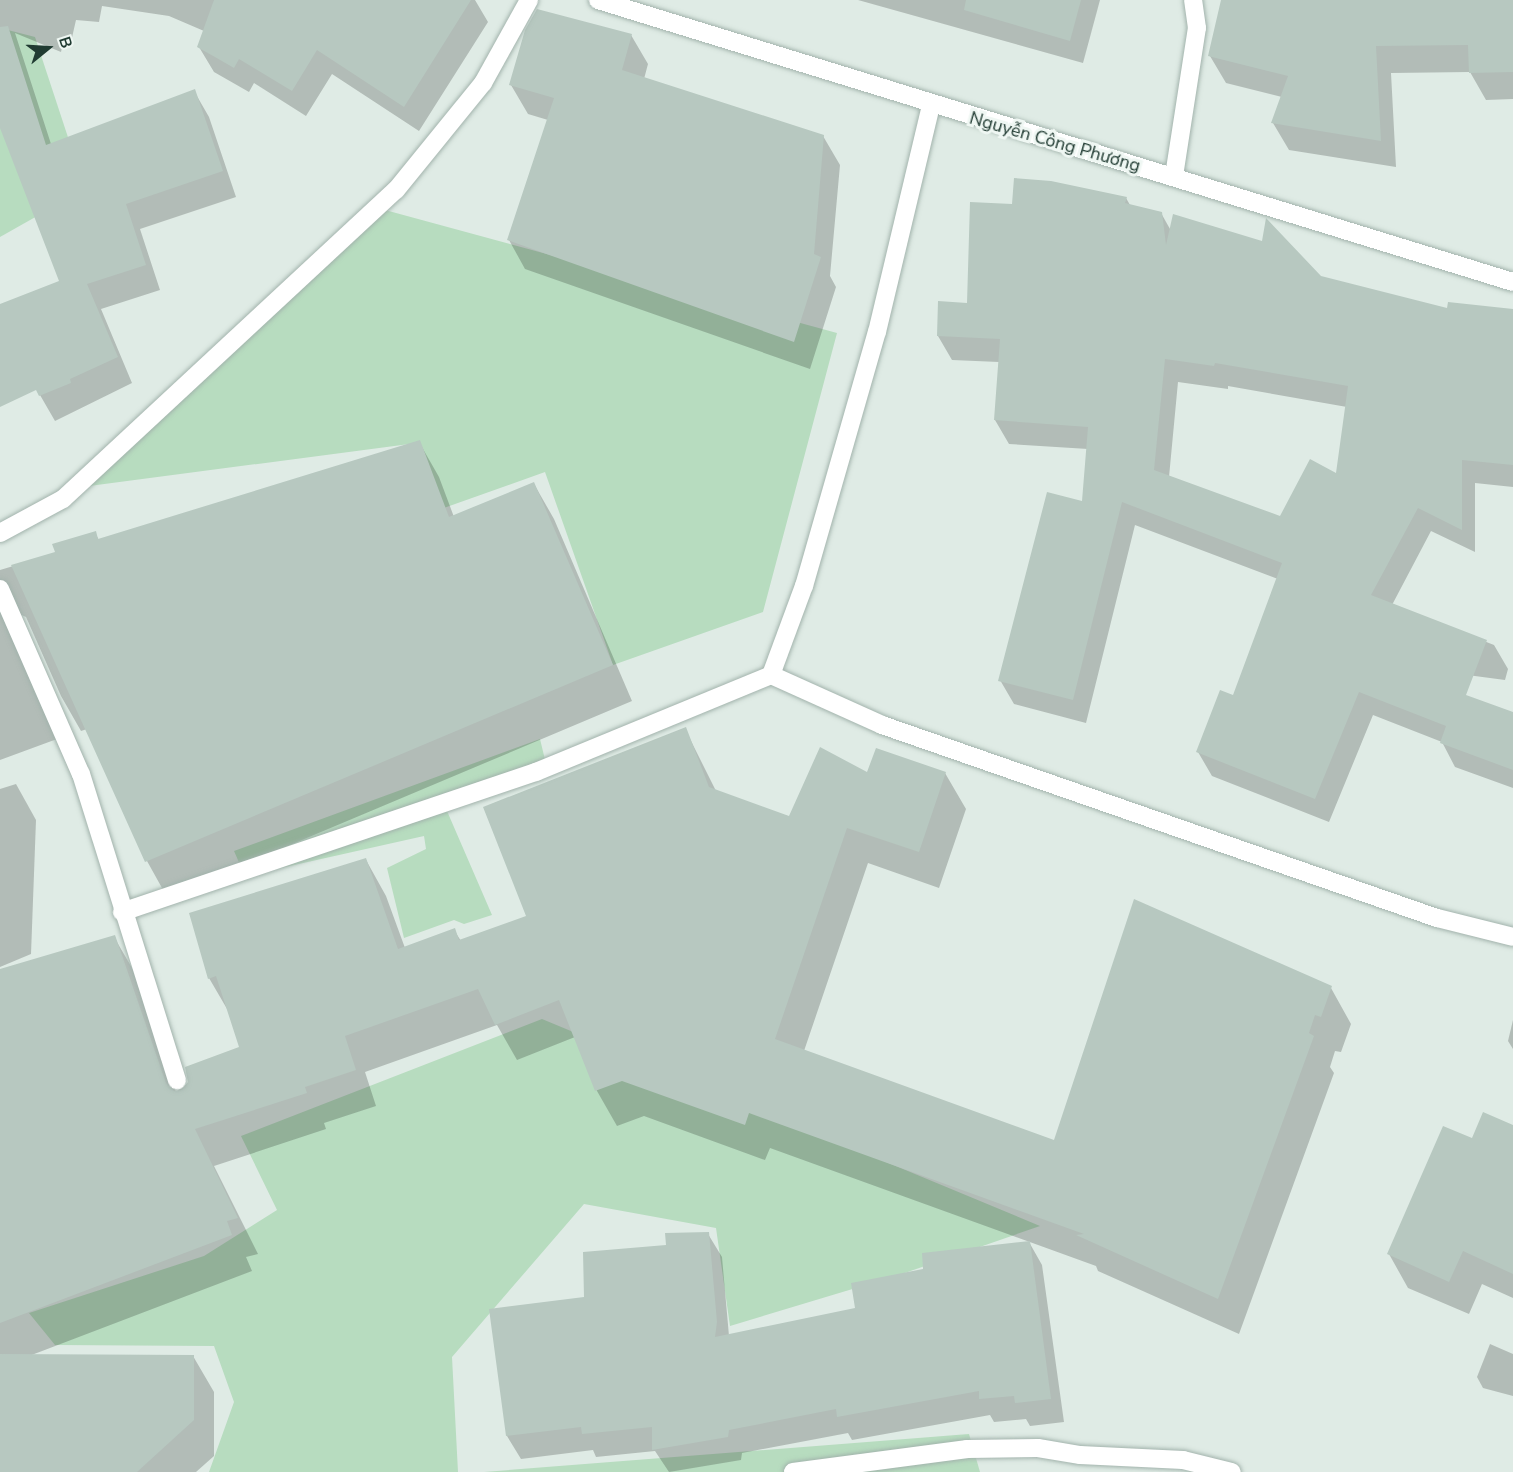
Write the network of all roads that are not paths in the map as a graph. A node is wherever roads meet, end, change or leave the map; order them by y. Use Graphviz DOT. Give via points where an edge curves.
graph roads {
  1 [pos="529,0"];
  2 [pos="598,0"];
  3 [pos="1193,0"];
  4 [pos="931,105"];
  5 [pos="1174,176"];
  6 [pos="1513,282"];
  7 [pos="0,533"];
  8 [pos="0,589"];
  9 [pos="771,675"];
  10 [pos="122,912"];
  11 [pos="1513,938"];
  12 [pos="177,1080"];
  13 [pos="793,1472"];
  14 [pos="1232,1472"];
  1 -- 7 [label="street" via="483,83 396,190 63,499"];
  2 -- 4 [label="street, Nguyễn Công Phương"];
  3 -- 5 [label="street" via="1197,28"];
  4 -- 5 [label="street, Nguyễn Công Phương"];
  4 -- 9 [label="street" via="877,332 804,586"];
  5 -- 6 [label="street, Nguyễn Công Phương"];
  8 -- 10 [label="street" via="81,774"];
  9 -- 10 [label="street" via="536,772"];
  9 -- 11 [label="street" via="882,725 1437,918"];
  10 -- 12 [label="street"];
  13 -- 14 [label="street" via="967,1449 1038,1448 1080,1455 1183,1460"];
}
